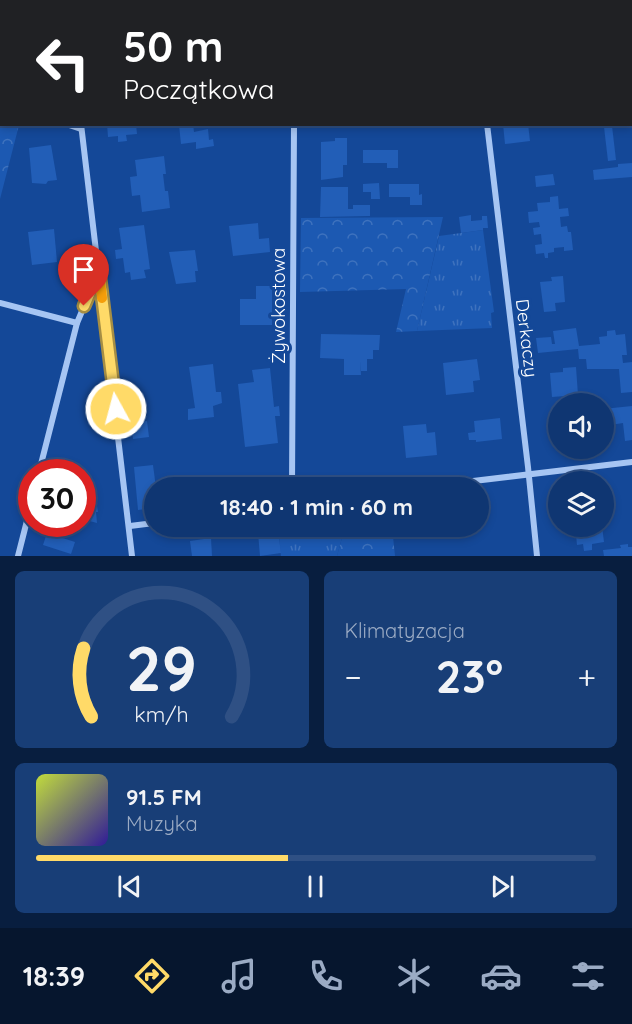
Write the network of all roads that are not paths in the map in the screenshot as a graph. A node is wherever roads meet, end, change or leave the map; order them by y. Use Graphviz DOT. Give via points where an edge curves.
graph roads {
  1 [pos="294,126"];
  2 [pos="487,126"];
  3 [pos="81,127"];
  4 [pos="99,271"];
  5 [pos="0,303"];
  6 [pos="77,323"];
  7 [pos="42,459"];
  8 [pos="632,462"];
  9 [pos="529,473"];
  10 [pos="292,477"];
  11 [pos="489,478"];
  12 [pos="144,524"];
  13 [pos="130,526"];
  14 [pos="23,537"];
  15 [pos="18,556"];
  16 [pos="132,556"];
  17 [pos="537,556"];
  1 -- 10 [label="street, Żywokostowa"];
  2 -- 9 [label="street, Derkaczy"];
  3 -- 4 [label="street"];
  4 -- 6 [label="street"];
  4 -- 13 [label="street"];
  5 -- 6 [label="street"];
  6 -- 7 [label="street"];
  8 -- 9 [label="street"];
  9 -- 11 [label="street"];
  9 -- 17 [label="street, Derkaczy"];
  12 -- 13 [label="street"];
  13 -- 16 [label="street"];
  14 -- 15 [label="street"];
}
